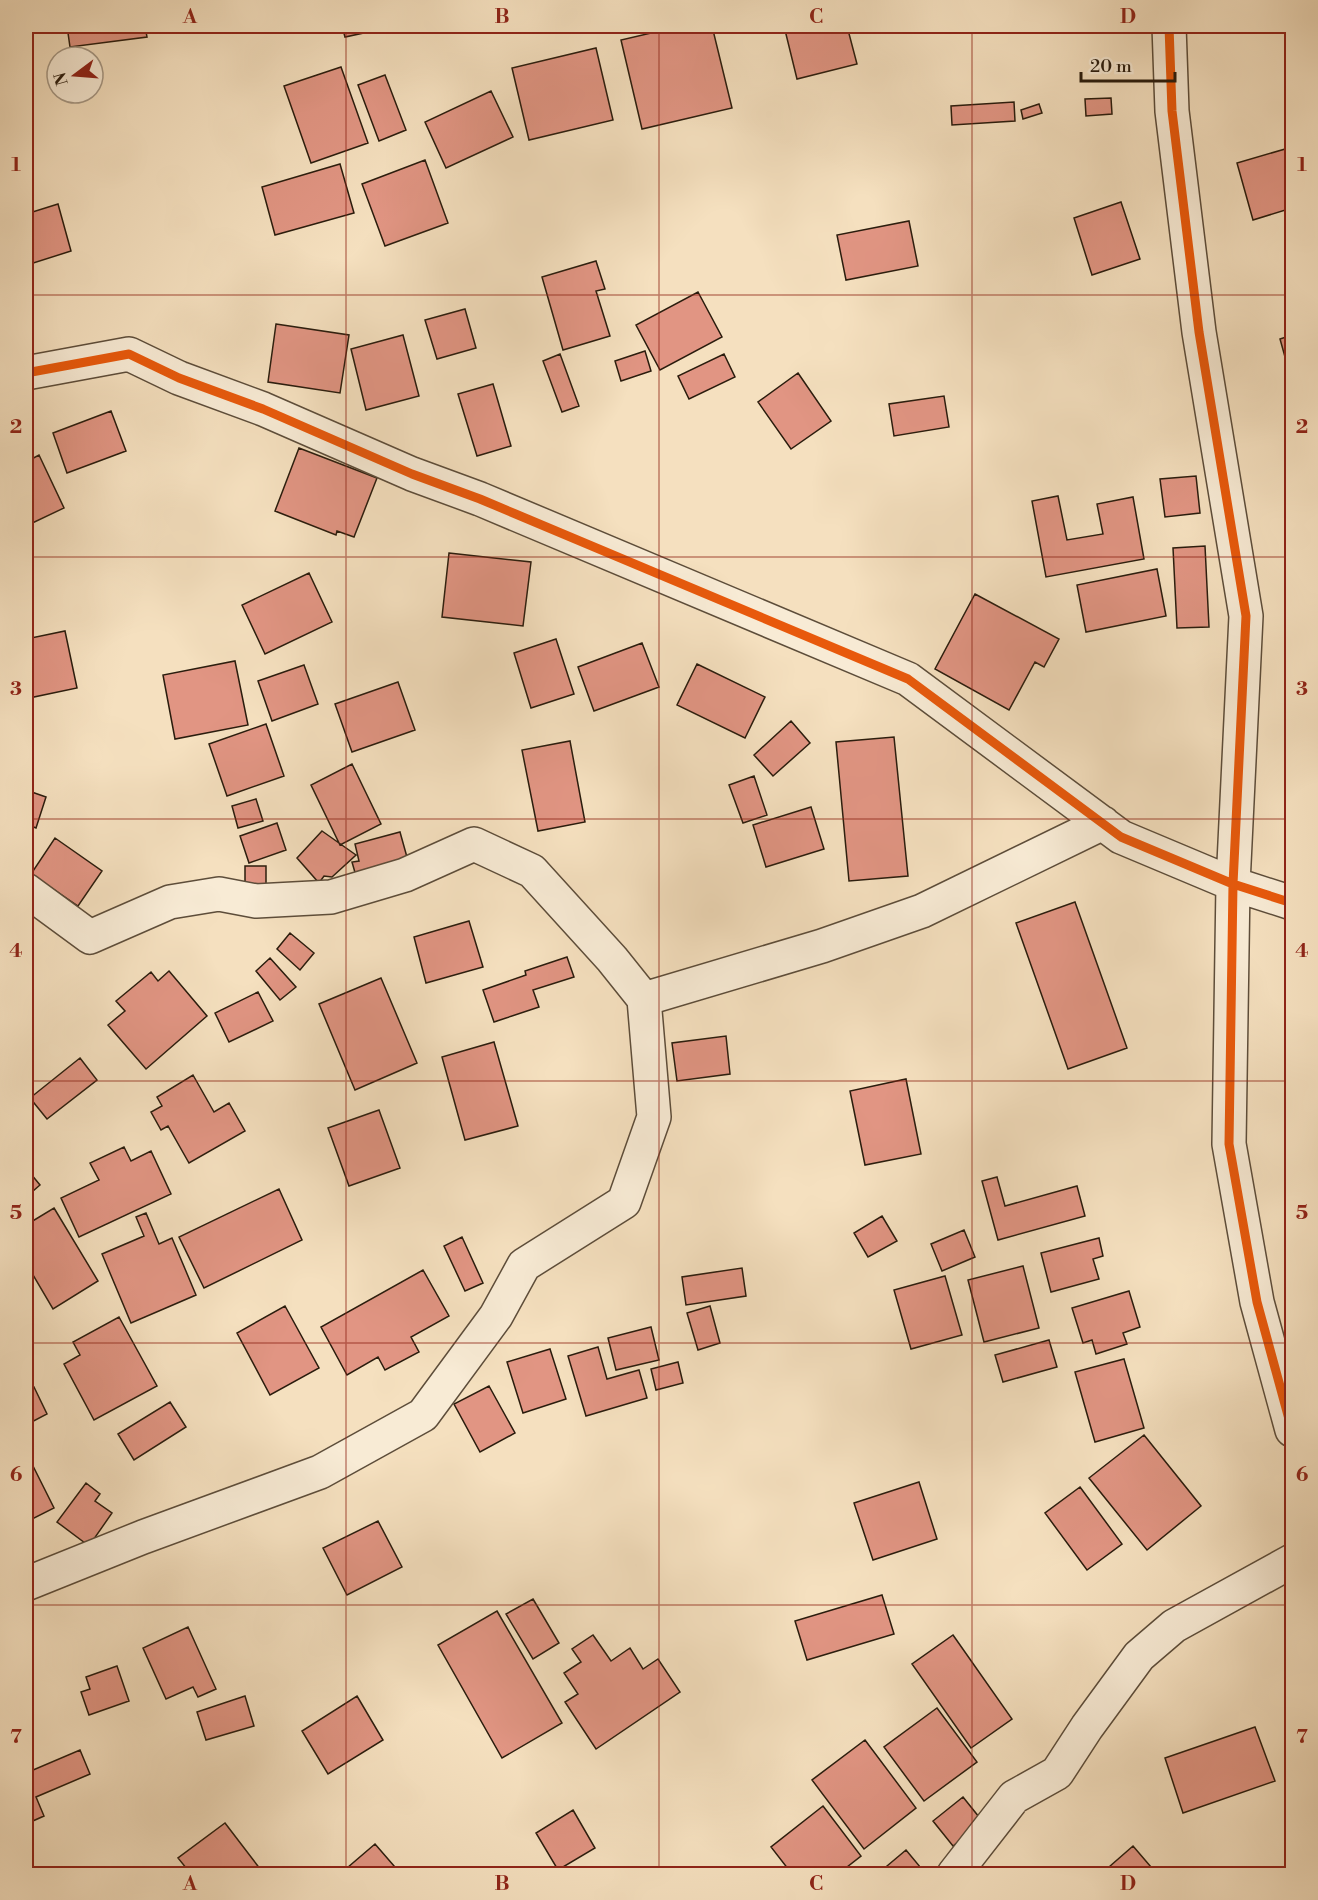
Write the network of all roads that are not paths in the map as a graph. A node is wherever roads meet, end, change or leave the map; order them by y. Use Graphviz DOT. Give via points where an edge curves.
graph roads {
  1 [pos="1169,26"];
  2 [pos="26,373"];
  3 [pos="1103,823"];
  4 [pos="1233,884"];
  5 [pos="26,890"];
  6 [pos="1293,903"];
  7 [pos="644,999"];
  8 [pos="1293,1430"];
  9 [pos="1293,1561"];
  10 [pos="26,1584"];
  11 [pos="954,1875"];
  1 -- 4 [label="street" via="1172,111 1198,332 1246,616"];
  2 -- 3 [label="street" via="129,354 179,378 480,499 908,679"];
  3 -- 4 [label="street" via="1121,837"];
  3 -- 7 [label="street" via="922,911 822,946"];
  4 -- 6 [label="street"];
  4 -- 8 [label="street" via="1229,1144 1257,1302"];
  5 -- 7 [label="street" via="90,937 170,902 219,894 256,901 330,897 405,876 474,844 532,871"];
  7 -- 10 [label="street" via="654,1117 624,1202 524,1265 496,1316 423,1415 320,1472"];
  9 -- 11 [label="street" via="1174,1626 1139,1656 1057,1773 1014,1797"];
}
